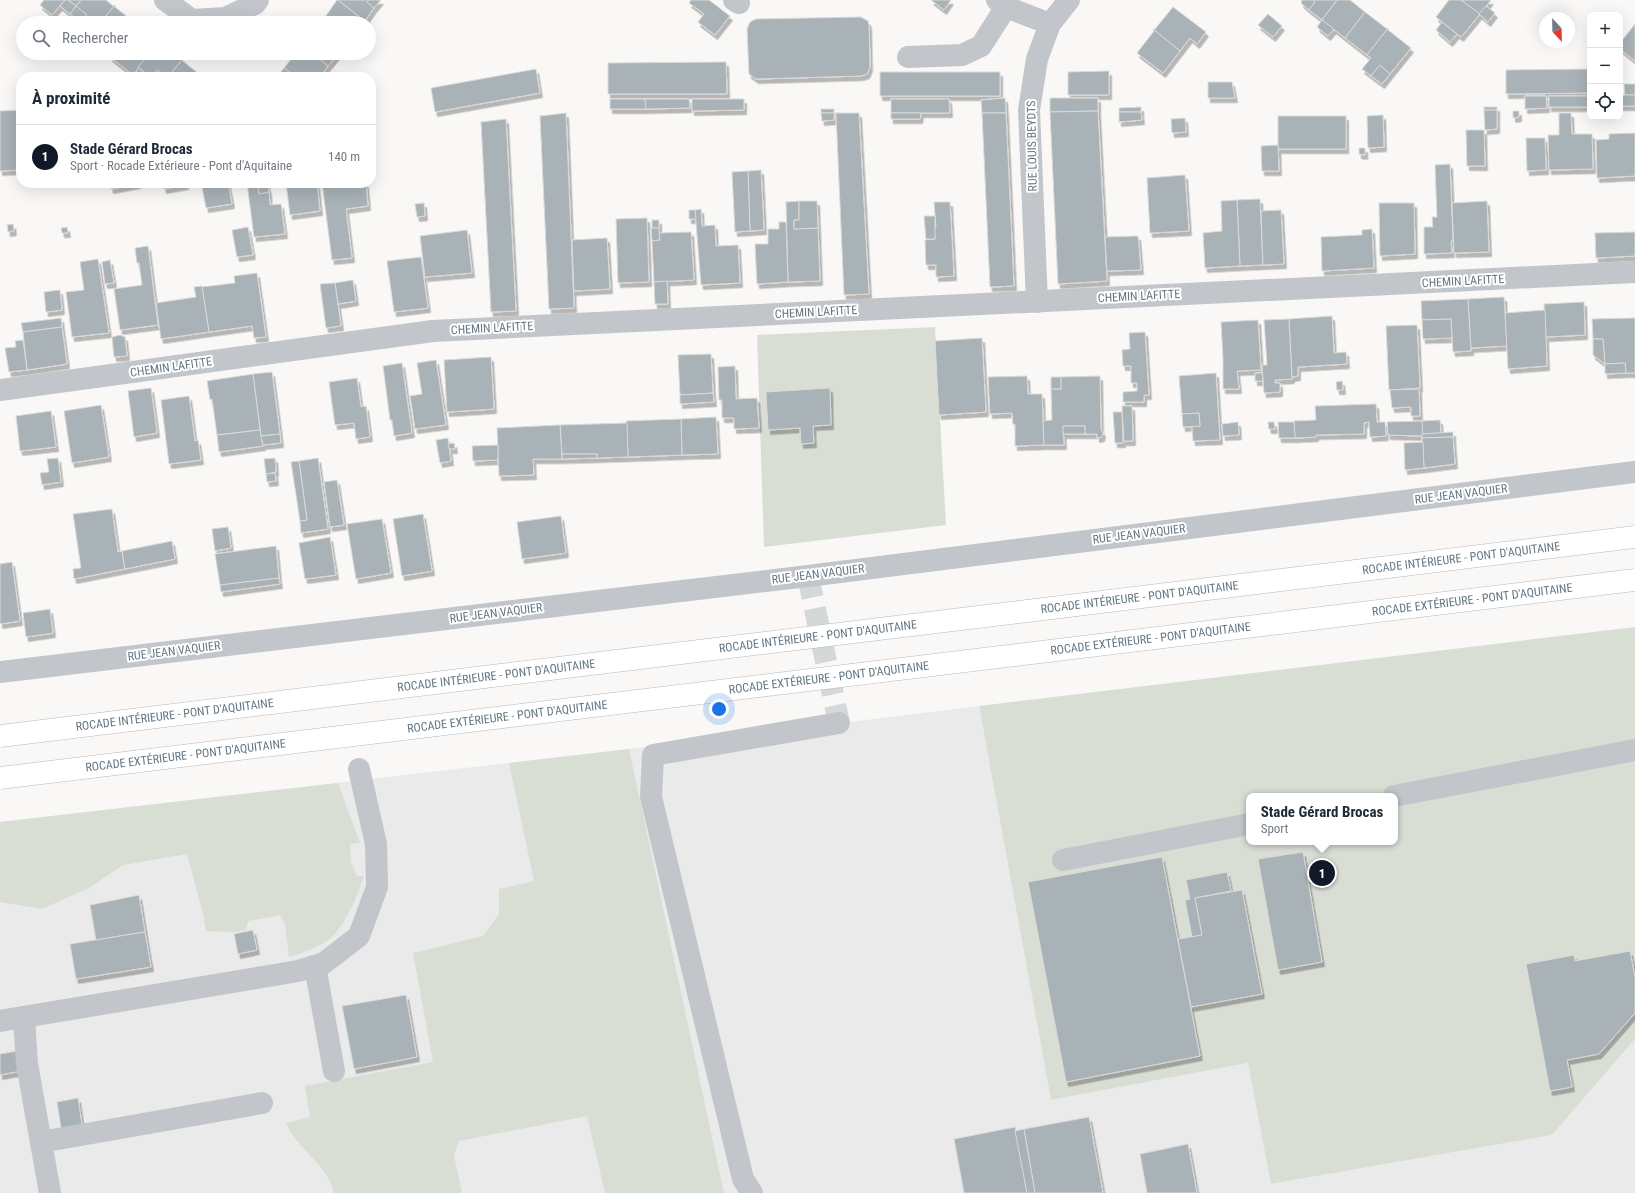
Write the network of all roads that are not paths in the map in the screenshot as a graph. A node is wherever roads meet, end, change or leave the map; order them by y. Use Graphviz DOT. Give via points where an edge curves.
graph roads {
  1 [pos="164,0"];
  2 [pos="258,0"];
  3 [pos="1068,0"];
  4 [pos="1002,4"];
  5 [pos="186,16"];
  6 [pos="228,16"];
  7 [pos="1050,24"];
  8 [pos="908,57"];
  9 [pos="1635,272"];
  10 [pos="1037,302"];
  11 [pos="0,390"];
  12 [pos="1635,472"];
  13 [pos="1635,537"];
  14 [pos="1635,580"];
  15 [pos="0,672"];
  16 [pos="839,723"];
  17 [pos="0,736"];
  18 [pos="1635,750"];
  19 [pos="359,769"];
  20 [pos="0,778"];
  21 [pos="1398,795"];
  22 [pos="1246,825"];
  23 [pos="1064,860"];
  24 [pos="316,966"];
  25 [pos="24,1017"];
  26 [pos="0,1021"];
  27 [pos="334,1071"];
  28 [pos="262,1103"];
  29 [pos="41,1142"];
  30 [pos="50,1193"];
  31 [pos="752,1193"];
  1 -- 5 [label="street"];
  2 -- 6 [label="street" via="255,4"];
  3 -- 7 [label="street, RUE LOUIS BEYDTS"];
  4 -- 7 [label="street"];
  4 -- 8 [label="street" via="981,46 962,55"];
  7 -- 10 [label="street, RUE LOUIS BEYDTS" via="1037,59 1030,110"];
  9 -- 10 [label="street, CHEMIN LAFITTE"];
  10 -- 11 [label="street, CHEMIN LAFITTE" via="433,331"];
  12 -- 15 [label="street, RUE JEAN VAQUIER" via="808,576"];
  13 -- 17 [label="highway, ROCADE INTÉRIEURE - PONT D'AQUITAINE, bridge"];
  14 -- 20 [label="highway, ROCADE EXTÉRIEURE - PONT D'AQUITAINE, bridge"];
  16 -- 31 [label="street" via="653,755 651,797 743,1179"];
  18 -- 21 [label="street"];
  19 -- 24 [label="street" via="376,844 377,887 359,936 324,963"];
  22 -- 23 [label="street"];
  24 -- 25 [label="street"];
  24 -- 27 [label="street"];
  25 -- 26 [label="street"];
  25 -- 29 [label="street" via="27,1064"];
  28 -- 29 [label="street"];
  29 -- 30 [label="street"];
}
